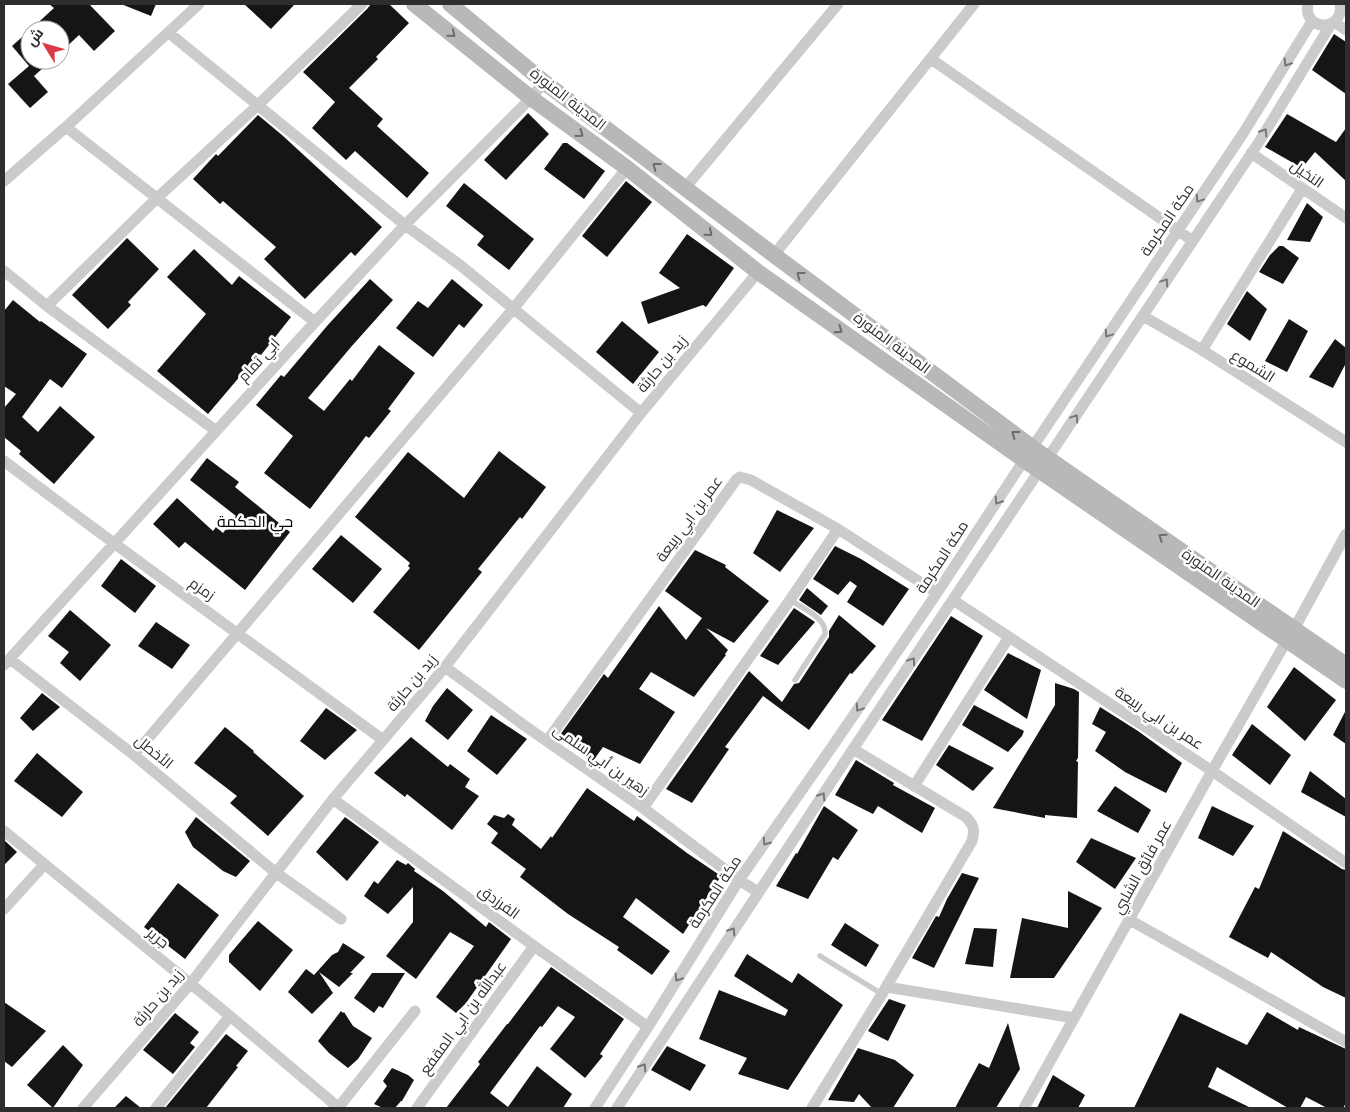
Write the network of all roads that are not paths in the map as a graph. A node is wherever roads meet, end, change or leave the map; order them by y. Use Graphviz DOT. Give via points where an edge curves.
graph roads {
  1 [pos="199,4"];
  2 [pos="362,4"];
  3 [pos="414,4"];
  4 [pos="450,4"];
  5 [pos="838,4"];
  6 [pos="974,4"];
  7 [pos="1305,5"];
  8 [pos="1342,8"];
  9 [pos="1312,21"];
  10 [pos="1332,23"];
  11 [pos="1346,30"];
  12 [pos="169,33"];
  13 [pos="931,59"];
  14 [pos="544,82"];
  15 [pos="531,98"];
  16 [pos="258,104"];
  17 [pos="66,127"];
  18 [pos="1251,153"];
  19 [pos="627,168"];
  20 [pos="4,179"];
  21 [pos="685,188"];
  22 [pos="1302,189"];
  23 [pos="157,198"];
  24 [pos="1345,216"];
  25 [pos="405,225"];
  26 [pos="1178,230"];
  27 [pos="1192,241"];
  28 [pos="774,255"];
  29 [pos="4,272"];
  30 [pos="758,272"];
  31 [pos="48,306"];
  32 [pos="513,308"];
  33 [pos="1143,316"];
  34 [pos="314,322"];
  35 [pos="1202,350"];
  36 [pos="641,413"];
  37 [pos="215,430"];
  38 [pos="1346,442"];
  39 [pos="1029,454"];
  40 [pos="4,461"];
  41 [pos="1044,464"];
  42 [pos="838,529"];
  43 [pos="1346,534"];
  44 [pos="113,545"];
  45 [pos="937,593"];
  46 [pos="790,600"];
  47 [pos="953,600"];
  48 [pos="237,633"];
  49 [pos="1291,635"];
  50 [pos="1010,637"];
  51 [pos="7,662"];
  52 [pos="1346,665"];
  53 [pos="445,667"];
  54 [pos="795,680"];
  55 [pos="1346,680"];
  56 [pos="383,740"];
  57 [pos="548,741"];
  58 [pos="853,749"];
  59 [pos="134,755"];
  60 [pos="1212,771"];
  61 [pos="914,786"];
  62 [pos="333,798"];
  63 [pos="643,808"];
  64 [pos="4,831"];
  65 [pos="1346,863"];
  66 [pos="44,865"];
  67 [pos="275,872"];
  68 [pos="739,880"];
  69 [pos="758,892"];
  70 [pos="4,910"];
  71 [pos="341,919"];
  72 [pos="1130,920"];
  73 [pos="534,946"];
  74 [pos="820,956"];
  75 [pos="191,983"];
  76 [pos="884,991"];
  77 [pos="416,1010"];
  78 [pos="230,1016"];
  79 [pos="1074,1018"];
  80 [pos="648,1027"];
  81 [pos="1346,1042"];
  82 [pos="599,1107"];
  83 [pos="83,1108"];
  84 [pos="156,1108"];
  85 [pos="339,1108"];
  86 [pos="417,1108"];
  87 [pos="617,1108"];
  88 [pos="812,1108"];
  89 [pos="1024,1108"];
  1 -- 12 [label="street"];
  2 -- 16 [label="street"];
  3 -- 15 [label="main road, one-way"];
  4 -- 14 [label="main road, المدينة المنورة"];
  5 -- 21 [label="street"];
  6 -- 13 [label="street"];
  7 -- 9 [label="street"];
  8 -- 10 [label="street"];
  9 -- 10 [label="street" via="1321,25"];
  9 -- 26 [label="street, مكة المكرمة, one-way" via="1244,132"];
  10 -- 11 [label="street"];
  18 -- 10 [label="street, one-way"];
  12 -- 16 [label="street"];
  12 -- 17 [label="street"];
  13 -- 26 [label="street"];
  13 -- 28 [label="street"];
  14 -- 15 [label="street, ابي تمام"];
  21 -- 14 [label="main road, المدينة المنورة, one-way"];
  15 -- 19 [label="main road, one-way"];
  15 -- 25 [label="street, ابي تمام"];
  16 -- 23 [label="street"];
  16 -- 25 [label="street"];
  17 -- 20 [label="street"];
  17 -- 23 [label="street"];
  18 -- 22 [label="street, النخيل"];
  18 -- 27 [label="street"];
  19 -- 30 [label="main road, one-way"];
  19 -- 32 [label="street"];
  21 -- 28 [label="main road, المدينة المنورة"];
  22 -- 24 [label="street, النخيل"];
  22 -- 35 [label="street"];
  23 -- 31 [label="street"];
  23 -- 34 [label="street"];
  25 -- 32 [label="street"];
  25 -- 34 [label="street, ابي تمام"];
  26 -- 27 [label="street"];
  26 -- 39 [label="street, مكة المكرمة, one-way"];
  33 -- 27 [label="street, one-way"];
  39 -- 28 [label="main road, المدينة المنورة, one-way"];
  29 -- 31 [label="street"];
  30 -- 36 [label="street, زيد بن حارثة"];
  30 -- 39 [label="main road, one-way"];
  31 -- 37 [label="street"];
  32 -- 36 [label="street"];
  32 -- 48 [label="street"];
  33 -- 35 [label="street, الشموع"];
  41 -- 33 [label="street, one-way"];
  34 -- 37 [label="street, ابي تمام"];
  35 -- 38 [label="street, الشموع"];
  36 -- 53 [label="street, زيد بن حارثة"];
  37 -- 44 [label="street, ابي تمام"];
  39 -- 41 [label="main road"];
  39 -- 45 [label="street, مكة المكرمة, one-way"];
  40 -- 44 [label="street, زمزم"];
  41 -- 47 [label="street"];
  41 -- 49 [label="main road"];
  42 -- 45 [label="street, عمر بن ابي ربيعة"];
  42 -- 46 [label="street"];
  42 -- 57 [label="street, عمر بن ابي ربيعة" via="751,480 744,477 736,480"];
  43 -- 49 [label="street, عمر فائق الشلبي"];
  44 -- 48 [label="street, زمزم"];
  44 -- 51 [label="street, ابي تمام"];
  45 -- 68 [label="street, مكة المكرمة, one-way"];
  46 -- 54 [label="lane" via="823,623 826,629"];
  46 -- 63 [label="street"];
  47 -- 50 [label="street, عمر بن ابي ربيعة"];
  58 -- 47 [label="street, one-way"];
  48 -- 56 [label="street, زمزم"];
  48 -- 59 [label="street"];
  49 -- 52 [label="main road"];
  49 -- 55 [label="main road"];
  49 -- 60 [label="street, عمر فائق الشلبي"];
  50 -- 60 [label="street, عمر بن ابي ربيعة"];
  50 -- 61 [label="street"];
  51 -- 59 [label="street, الأخطل"];
  53 -- 56 [label="street, زيد بن حارثة"];
  53 -- 57 [label="street, زهير بن أبي سلمى"];
  56 -- 62 [label="street, زيد بن حارثة"];
  57 -- 63 [label="street, زهير بن أبي سلمى"];
  58 -- 61 [label="street"];
  69 -- 58 [label="street, one-way"];
  59 -- 67 [label="street, الأخطل"];
  60 -- 65 [label="street, عمر بن ابي ربيعة"];
  60 -- 72 [label="street, عمر فائق الشلبي"];
  61 -- 76 [label="street" via="966,817 975,832"];
  62 -- 67 [label="street, زيد بن حارثة"];
  62 -- 73 [label="street, الفرزدق"];
  63 -- 68 [label="street, زهير بن أبي سلمى"];
  64 -- 66 [label="street, جرير"];
  66 -- 70 [label="street"];
  66 -- 75 [label="street, جرير"];
  67 -- 71 [label="street, الأخطل"];
  67 -- 75 [label="street, زيد بن حارثة"];
  68 -- 69 [label="street, زهير بن أبي سلمى"];
  68 -- 80 [label="street, مكة المكرمة, one-way"];
  87 -- 69 [label="street, one-way"];
  72 -- 79 [label="street, عمر فائق الشلبي"];
  72 -- 81 [label="street"];
  73 -- 80 [label="street, الفرزدق"];
  73 -- 86 [label="street, عبدالله بن ابي المقفع"];
  74 -- 76 [label="lane"];
  75 -- 78 [label="street, جرير"];
  75 -- 83 [label="street, زيد بن حارثة"];
  76 -- 79 [label="street"];
  76 -- 88 [label="street"];
  77 -- 85 [label="street"];
  78 -- 84 [label="street"];
  78 -- 85 [label="street, جرير"];
  79 -- 89 [label="street, عمر فائق الشلبي"];
  80 -- 82 [label="street, مكة المكرمة"];
}
